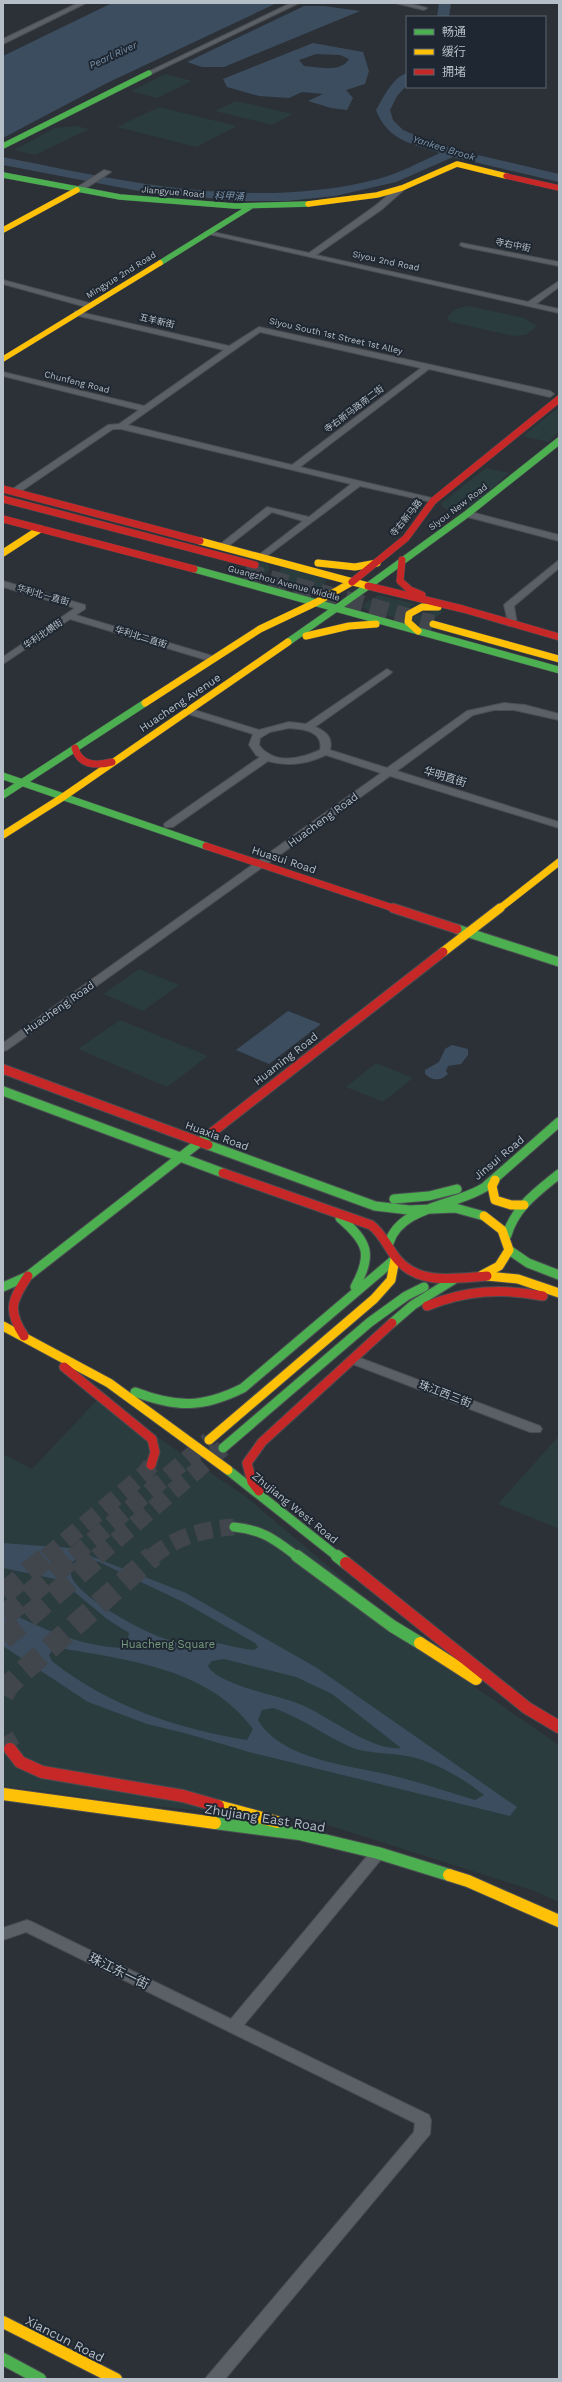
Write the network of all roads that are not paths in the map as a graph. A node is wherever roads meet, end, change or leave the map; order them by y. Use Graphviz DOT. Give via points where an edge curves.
graph roads {
  1 [pos="62,3"];
  2 [pos="84,3"];
  3 [pos="296,3"];
  4 [pos="398,3"];
  5 [pos="75,7"];
  6 [pos="424,8"];
  7 [pos="3,42"];
  8 [pos="148,73"];
  9 [pos="3,146"];
  10 [pos="107,172"];
  11 [pos="3,175"];
  12 [pos="402,188"];
  13 [pos="559,188"];
  14 [pos="77,190"];
  15 [pos="250,207"];
  16 [pos="3,230"];
  17 [pos="208,232"];
  18 [pos="464,245"];
  19 [pos="311,255"];
  20 [pos="559,264"];
  21 [pos="3,282"];
  22 [pos="559,283"];
  23 [pos="529,305"];
  24 [pos="90,306"];
  25 [pos="559,311"];
  26 [pos="78,313"];
  27 [pos="231,349"];
  28 [pos="3,359"];
  29 [pos="427,367"];
  30 [pos="3,374"];
  31 [pos="550,394"];
  32 [pos="559,399"];
  33 [pos="146,409"];
  34 [pos="121,426"];
  35 [pos="559,441"];
  36 [pos="293,468"];
  37 [pos="358,483"];
  38 [pos="3,489"];
  39 [pos="14,492"];
  40 [pos="3,499"];
  41 [pos="433,501"];
  42 [pos="3,509"];
  43 [pos="466,514"];
  44 [pos="3,518"];
  45 [pos="310,520"];
  46 [pos="40,529"];
  47 [pos="559,538"];
  48 [pos="224,546"];
  49 [pos="3,553"];
  50 [pos="262,556"];
  51 [pos="402,560"];
  52 [pos="377,563"];
  53 [pos="559,563"];
  54 [pos="275,564"];
  55 [pos="255,565"];
  56 [pos="245,572"];
  57 [pos="262,579"];
  58 [pos="239,581"];
  59 [pos="352,582"];
  60 [pos="3,584"];
  61 [pos="368,586"];
  62 [pos="387,592"];
  63 [pos="290,594"];
  64 [pos="271,600"];
  65 [pos="317,602"];
  66 [pos="82,607"];
  67 [pos="463,610"];
  68 [pos="276,611"];
  69 [pos="69,616"];
  70 [pos="395,624"];
  71 [pos="433,624"];
  72 [pos="512,624"];
  73 [pos="260,629"];
  74 [pos="418,631"];
  75 [pos="559,637"];
  76 [pos="290,642"];
  77 [pos="235,645"];
  78 [pos="270,655"];
  79 [pos="213,659"];
  80 [pos="559,659"];
  81 [pos="3,661"];
  82 [pos="559,670"];
  83 [pos="387,672"];
  84 [pos="188,711"];
  85 [pos="559,717"];
  86 [pos="307,728"];
  87 [pos="259,733"];
  88 [pos="75,748"];
  89 [pos="325,752"];
  90 [pos="266,758"];
  91 [pos="115,761"];
  92 [pos="3,767"];
  93 [pos="389,772"];
  94 [pos="3,776"];
  95 [pos="30,777"];
  96 [pos="22,782"];
  97 [pos="71,791"];
  98 [pos="3,795"];
  99 [pos="63,797"];
  100 [pos="6,822"];
  101 [pos="169,825"];
  102 [pos="559,825"];
  103 [pos="4,835"];
  104 [pos="264,862"];
  105 [pos="559,862"];
  106 [pos="477,927"];
  107 [pos="470,933"];
  108 [pos="559,954"];
  109 [pos="559,962"];
  110 [pos="3,1048"];
  111 [pos="3,1069"];
  112 [pos="3,1091"];
  113 [pos="559,1122"];
  114 [pos="198,1142"];
  115 [pos="179,1157"];
  116 [pos="519,1158"];
  117 [pos="559,1174"];
  118 [pos="482,1176"];
  119 [pos="495,1180"];
  120 [pos="469,1184"];
  121 [pos="333,1191"];
  122 [pos="524,1205"];
  123 [pos="319,1207"];
  124 [pos="425,1210"];
  125 [pos="507,1235"];
  126 [pos="389,1243"];
  127 [pos="509,1250"];
  128 [pos="395,1259"];
  129 [pos="559,1275"];
  130 [pos="28,1276"];
  131 [pos="480,1276"];
  132 [pos="559,1279"];
  133 [pos="453,1280"];
  134 [pos="3,1287"];
  135 [pos="549,1289"];
  136 [pos="559,1293"];
  137 [pos="559,1300"];
  138 [pos="340,1306"];
  139 [pos="3,1326"];
  140 [pos="26,1338"];
  141 [pos="355,1360"];
  142 [pos="75,1364"];
  143 [pos="342,1370"];
  144 [pos="535,1429"];
  145 [pos="210,1440"];
  146 [pos="223,1448"];
  147 [pos="151,1465"];
  148 [pos="266,1499"];
  149 [pos="234,1527"];
  150 [pos="527,1708"];
  151 [pos="559,1727"];
  152 [pos="10,1748"];
  153 [pos="3,1794"];
  154 [pos="378,1853"];
  155 [pos="559,1921"];
  156 [pos="3,1934"];
  157 [pos="234,2027"];
  158 [pos="3,2322"];
  159 [pos="3,2360"];
  160 [pos="40,2379"];
  161 [pos="116,2379"];
  162 [pos="214,2379"];
  1 -- 5 [label="street"];
  2 -- 5 [label="street"];
  3 -- 8 [label="street"];
  4 -- 6 [label="street"];
  5 -- 7 [label="street"];
  8 -- 9 [label="main road"];
  10 -- 14 [label="street"];
  11 -- 14 [label="main road, Jiangyue Road"];
  12 -- 13 [label="main road, Jiangyue Road" via="457,164"];
  12 -- 15 [label="main road, Jiangyue Road" via="345,200"];
  12 -- 19 [label="street"];
  14 -- 15 [label="main road, Jiangyue Road" via="154,201"];
  14 -- 16 [label="main road"];
  15 -- 17 [label="main road, Mingyue 2nd Road"];
  17 -- 19 [label="street, Siyou 2nd Road"];
  17 -- 24 [label="main road, Mingyue 2nd Road"];
  18 -- 20 [label="street, 寺右中街"];
  19 -- 23 [label="street, Siyou 2nd Road"];
  21 -- 24 [label="street"];
  22 -- 23 [label="street"];
  23 -- 25 [label="street, Siyou 2nd Road"];
  24 -- 26 [label="main road, Mingyue 2nd Road"];
  26 -- 27 [label="street, 五羊新街"];
  26 -- 28 [label="main road, Mingyue 2nd Road"];
  27 -- 29 [label="street, Siyou South 1st Street 1st Alley" via="259,330"];
  27 -- 33 [label="street, Siyou South 1st Street 1st Alley"];
  29 -- 31 [label="street, Siyou South 1st Street 1st Alley"];
  29 -- 36 [label="street, 寺右新马路南二街"];
  30 -- 33 [label="street, Chunfeng Road"];
  32 -- 41 [label="main road, Siyou New Road"];
  33 -- 34 [label="street, Siyou South 1st Street 1st Alley"];
  34 -- 36 [label="street"];
  34 -- 39 [label="street, Siyou South 1st Street 1st Alley" via="112,427"];
  35 -- 43 [label="main road, Siyou New Road"];
  36 -- 37 [label="street"];
  37 -- 41 [label="street"];
  37 -- 45 [label="street"];
  38 -- 39 [label="main road, Guangzhou Avenue Middle"];
  39 -- 48 [label="main road, Guangzhou Avenue Middle"];
  40 -- 55 [label="main road, Guangzhou Avenue Middle"];
  41 -- 43 [label="main road" via="430,510 438,519 453,519"];
  41 -- 52 [label="main road, 寺右新马路" via="406,538"];
  42 -- 56 [label="main road, Guangzhou Avenue Middle"];
  43 -- 47 [label="street"];
  43 -- 51 [label="main road, Siyou New Road"];
  44 -- 46 [label="main road, Guangzhou Avenue Middle"];
  45 -- 48 [label="street" via="270,509"];
  45 -- 50 [label="street"];
  46 -- 49 [label="main road"];
  46 -- 58 [label="main road, Guangzhou Avenue Middle"];
  48 -- 50 [label="main road, Guangzhou Avenue Middle"];
  50 -- 54 [label="main road, Guangzhou Avenue Middle"];
  51 -- 61 [label="main road, Siyou New Road"];
  51 -- 67 [label="main road" via="399,576 404,586"];
  52 -- 54 [label="main road" via="355,567"];
  52 -- 59 [label="main road"];
  53 -- 72 [label="street" via="509,604"];
  54 -- 59 [label="main road, Guangzhou Avenue Middle"];
  57 -- 58 [label="main road"];
  58 -- 63 [label="main road, Guangzhou Avenue Middle"];
  58 -- 64 [label="main road" via="265,594"];
  59 -- 61 [label="main road, Guangzhou Avenue Middle"];
  59 -- 65 [label="main road"];
  60 -- 66 [label="street, 华利北一直街"];
  61 -- 62 [label="main road, Guangzhou Avenue Middle"];
  61 -- 63 [label="main road" via="309,595"];
  61 -- 76 [label="main road, Huacheng Avenue"];
  62 -- 65 [label="main road" via="366,592"];
  62 -- 67 [label="main road, Guangzhou Avenue Middle"];
  63 -- 65 [label="main road, Guangzhou Avenue Middle"];
  65 -- 70 [label="main road, Guangzhou Avenue Middle"];
  65 -- 73 [label="main road, Huacheng Avenue"];
  66 -- 69 [label="street, 华利北横街"];
  67 -- 72 [label="main road, Guangzhou Avenue Middle"];
  67 -- 74 [label="main road" via="429,607 415,609 407,618 411,626"];
  68 -- 73 [label="main road" via="275,617"];
  69 -- 79 [label="street, 华利北二直街"];
  69 -- 81 [label="street, 华利北横街"];
  70 -- 74 [label="main road, Guangzhou Avenue Middle"];
  70 -- 76 [label="main road" via="343,626"];
  71 -- 80 [label="main road"];
  72 -- 75 [label="main road, Guangzhou Avenue Middle"];
  73 -- 77 [label="main road, Huacheng Avenue"];
  74 -- 82 [label="main road, Guangzhou Avenue Middle"];
  76 -- 78 [label="main road, Huacheng Avenue"];
  77 -- 78 [label="main road" via="260,645"];
  77 -- 79 [label="main road, Huacheng Avenue"];
  78 -- 84 [label="main road, Huacheng Avenue"];
  79 -- 88 [label="main road, Huacheng Avenue"];
  83 -- 86 [label="street"];
  84 -- 87 [label="street"];
  84 -- 91 [label="main road, Huacheng Avenue"];
  85 -- 93 [label="street, Huacheng Road" via="512,705 482,709 470,713"];
  86 -- 87 [label="street" via="276,727"];
  86 -- 89 [label="street" via="321,733 326,739"];
  87 -- 90 [label="street" via="252,746"];
  88 -- 91 [label="main road" via="75,756 79,761 90,765 103,766"];
  88 -- 95 [label="main road, Huacheng Avenue"];
  89 -- 90 [label="street" via="297,762"];
  89 -- 93 [label="street, 华明直街"];
  90 -- 101 [label="street"];
  91 -- 97 [label="main road, Huacheng Avenue"];
  92 -- 95 [label="main road, Huasui Road"];
  93 -- 102 [label="street, 华明直街"];
  93 -- 104 [label="street, Huacheng Road"];
  94 -- 96 [label="main road, Huasui Road"];
  95 -- 96 [label="main road, Huacheng Avenue"];
  95 -- 97 [label="main road, Huasui Road"];
  96 -- 98 [label="main road, Huacheng Avenue"];
  96 -- 99 [label="main road, Huasui Road"];
  97 -- 99 [label="main road, Huacheng Avenue"];
  97 -- 101 [label="main road, Huasui Road"];
  99 -- 103 [label="main road, Huacheng Avenue"];
  99 -- 104 [label="main road, Huasui Road"];
  100 -- 103 [label="main road" via="9,825"];
  101 -- 104 [label="main road, Huasui Road"];
  104 -- 106 [label="main road, Huasui Road"];
  104 -- 107 [label="main road, Huasui Road"];
  104 -- 110 [label="street, Huacheng Road"];
  105 -- 106 [label="main road, Huaming Road"];
  106 -- 107 [label="main road, Huaming Road"];
  106 -- 108 [label="main road, Huasui Road"];
  107 -- 109 [label="main road, Huasui Road"];
  107 -- 114 [label="main road, Huaming Road"];
  111 -- 114 [label="main road, Huaxia Road"];
  112 -- 115 [label="main road"];
  113 -- 116 [label="main road, Jinsui Road"];
  114 -- 115 [label="main road, Huaming Road"];
  114 -- 121 [label="main road, Huaxia Road"];
  115 -- 123 [label="main road"];
  115 -- 130 [label="main road, Huaming Road"];
  116 -- 118 [label="main road"];
  116 -- 119 [label="main road, Jinsui Road"];
  117 -- 122 [label="main road"];
  119 -- 122 [label="main road" via="492,1186 495,1200 511,1205"];
  119 -- 124 [label="main road, Jinsui Road" via="474,1194"];
  120 -- 121 [label="main road" via="456,1190 413,1199 375,1198"];
  121 -- 124 [label="main road, Huaxia Road" via="375,1206"];
  122 -- 125 [label="main road" via="511,1219"];
  123 -- 126 [label="main road" via="371,1225 378,1229"];
  123 -- 138 [label="main road" via="358,1232 365,1240 369,1252 362,1277"];
  124 -- 125 [label="main road, Huaxia Road" via="453,1208 472,1212 490,1218"];
  124 -- 126 [label="main road, Huaxia Road" via="401,1221 394,1228"];
  125 -- 127 [label="main road"];
  126 -- 128 [label="main road"];
  127 -- 129 [label="main road" via="528,1263"];
  127 -- 131 [label="main road" via="498,1266"];
  128 -- 133 [label="main road" via="407,1269 423,1276"];
  128 -- 138 [label="main road"];
  128 -- 145 [label="main road" via="391,1280 374,1299"];
  130 -- 134 [label="main road"];
  130 -- 140 [label="main road" via="11,1302 10,1312 13,1321"];
  131 -- 133 [label="main road"];
  131 -- 135 [label="main road" via="515,1277"];
  132 -- 135 [label="main road"];
  133 -- 143 [label="main road" via="413,1305"];
  133 -- 146 [label="main road" via="416,1290 385,1310"];
  135 -- 136 [label="main road"];
  137 -- 141 [label="main road" via="506,1290 471,1291 448,1296 412,1315"];
  138 -- 142 [label="main road" via="243,1388 220,1401 205,1405 178,1405 156,1401"];
  139 -- 140 [label="main road, Zhujiang West Road"];
  140 -- 142 [label="main road, Zhujiang West Road"];
  140 -- 147 [label="main road" via="101,1396 152,1440 156,1447"];
  141 -- 143 [label="main road"];
  141 -- 144 [label="street, 珠江西三街"];
  142 -- 148 [label="main road, Zhujiang West Road" via="129,1396"];
  143 -- 148 [label="main road" via="281,1424 252,1454 247,1463 248,1474"];
  148 -- 150 [label="main road, Zhujiang West Road"];
  149 -- 150 [label="main road" via="254,1529 272,1538 415,1642"];
  150 -- 151 [label="main road, Zhujiang West Road"];
  152 -- 154 [label="main road" via="20,1762 42,1772 184,1796"];
  153 -- 154 [label="main road, Zhujiang East Road" via="298,1834"];
  154 -- 155 [label="main road, Zhujiang East Road" via="468,1880"];
  154 -- 157 [label="street"];
  156 -- 157 [label="street, 珠江东一街" via="28,1926"];
  157 -- 162 [label="street, 珠江东一街" via="423,2120 422,2134"];
  158 -- 161 [label="main road, Xiancun Road"];
  159 -- 160 [label="main road"];
}
